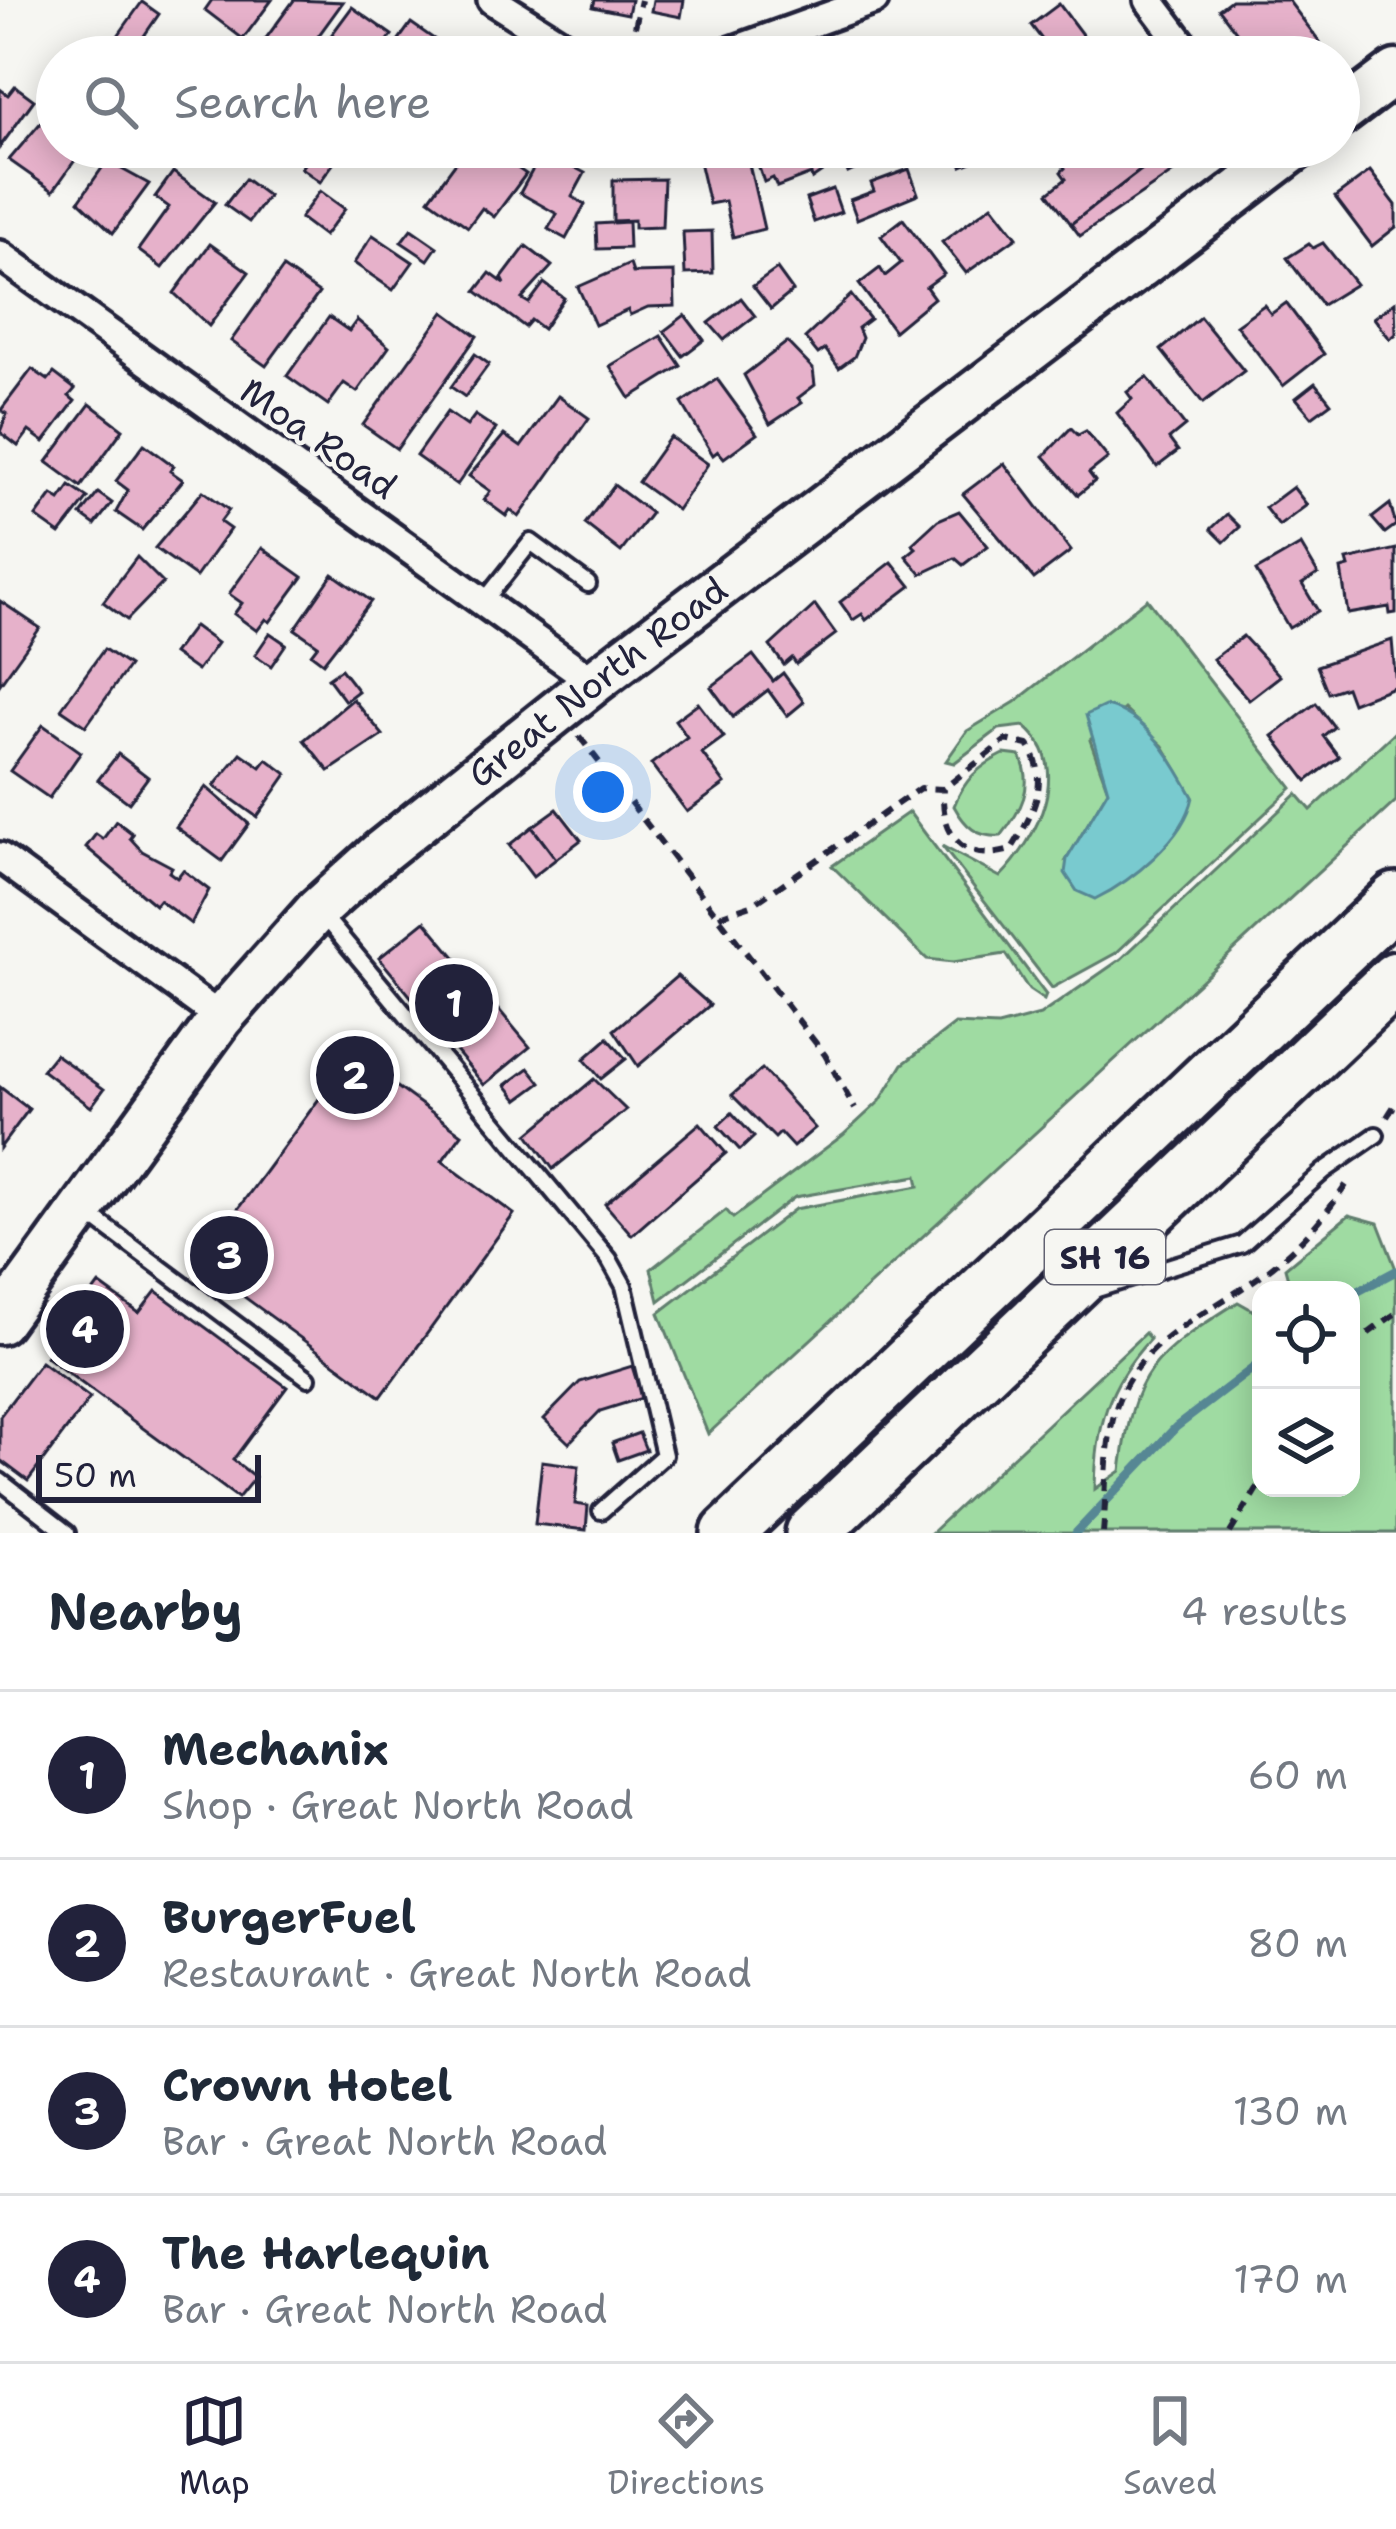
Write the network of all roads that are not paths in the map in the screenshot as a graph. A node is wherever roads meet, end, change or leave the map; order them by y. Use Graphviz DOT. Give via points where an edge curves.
graph roads {
  1 [pos="492,0"];
  2 [pos="874,0"];
  3 [pos="1149,0"];
  4 [pos="549,36"];
  5 [pos="774,36"];
  6 [pos="1176,36"];
  7 [pos="1396,72"];
  8 [pos="1360,99"];
  9 [pos="1257,168"];
  10 [pos="0,255"];
  11 [pos="589,584"];
  12 [pos="484,600"];
  13 [pos="594,682"];
  14 [pos="0,857"];
  15 [pos="1396,899"];
  16 [pos="318,909"];
  17 [pos="1396,978"];
  18 [pos="221,1018"];
  19 [pos="1376,1135"];
  20 [pos="80,1207"];
  21 [pos="1060,1300"];
  22 [pos="0,1322"];
  23 [pos="308,1378"];
  24 [pos="0,1481"];
  25 [pos="601,1511"];
  26 [pos="67,1533"];
  27 [pos="728,1533"];
  28 [pos="812,1533"];
  1 -- 4 [label="street"];
  2 -- 5 [label="street"];
  3 -- 6 [label="street"];
  7 -- 8 [label="main road"];
  9 -- 13 [label="main road, Great North Road"];
  10 -- 12 [label="street, Moa Road"];
  11 -- 12 [label="lane" via="531,542"];
  12 -- 13 [label="street, Moa Road"];
  13 -- 16 [label="main road, Great North Road"];
  14 -- 18 [label="street"];
  15 -- 27 [label="highway, SH 16"];
  16 -- 18 [label="main road, Great North Road"];
  16 -- 25 [label="lane" via="624,1286 664,1455"];
  17 -- 21 [label="highway, SH 16"];
  18 -- 20 [label="main road, Great North Road"];
  19 -- 21 [label="lane" via="1242,1244"];
  20 -- 22 [label="main road, Great North Road"];
  20 -- 23 [label="lane"];
  21 -- 28 [label="highway, SH 16"];
  24 -- 26 [label="lane"];
}
